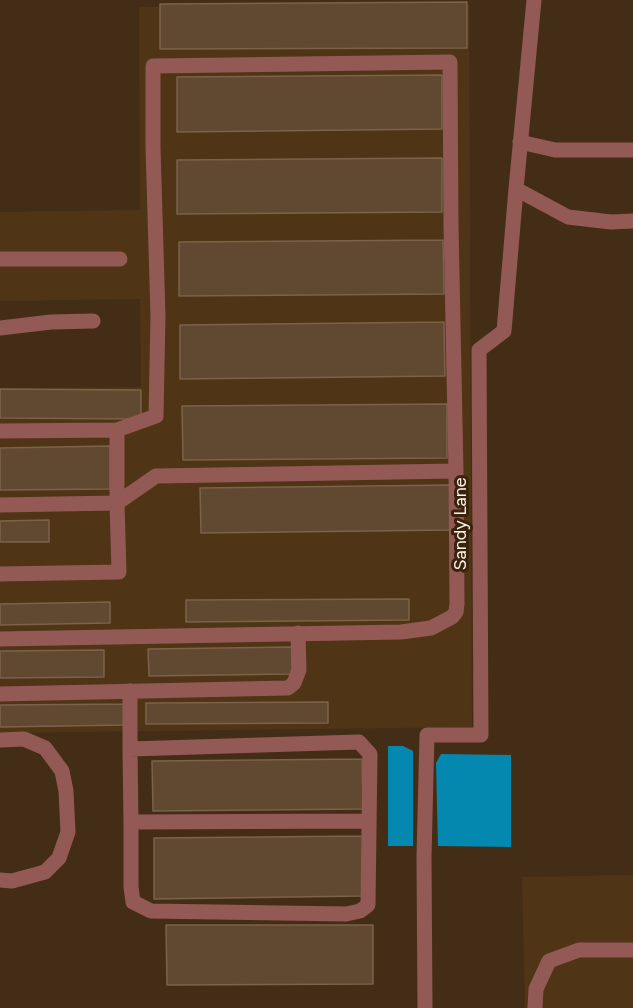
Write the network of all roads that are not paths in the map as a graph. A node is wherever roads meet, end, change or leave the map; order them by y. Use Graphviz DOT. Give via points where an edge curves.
graph roads {
  1 [pos="534,0"];
  2 [pos="520,142"];
  3 [pos="633,150"];
  4 [pos="516,189"];
  5 [pos="633,221"];
  6 [pos="0,259"];
  7 [pos="120,259"];
  8 [pos="93,321"];
  9 [pos="0,328"];
  10 [pos="117,430"];
  11 [pos="0,431"];
  12 [pos="456,471"];
  13 [pos="117,503"];
  14 [pos="0,505"];
  15 [pos="0,574"];
  16 [pos="298,633"];
  17 [pos="0,639"];
  18 [pos="130,691"];
  19 [pos="0,694"];
  20 [pos="0,740"];
  21 [pos="130,749"];
  22 [pos="369,821"];
  23 [pos="131,822"];
  24 [pos="0,880"];
  25 [pos="633,950"];
  26 [pos="425,1008"];
  27 [pos="535,1008"];
  1 -- 2 [label="street, Sandy Lane"];
  2 -- 3 [label="street" via="555,150"];
  2 -- 4 [label="street, Sandy Lane"];
  4 -- 5 [label="street" via="568,217"];
  4 -- 26 [label="street, Sandy Lane" via="504,330 479,350 481,735 427,735"];
  6 -- 7 [label="street"];
  8 -- 9 [label="street"];
  10 -- 11 [label="street"];
  10 -- 12 [label="street" via="156,416 153,66 450,62"];
  10 -- 13 [label="street"];
  12 -- 13 [label="street" via="156,476"];
  12 -- 16 [label="street" via="457,604 452,617 431,628 400,632"];
  13 -- 14 [label="street"];
  13 -- 15 [label="street" via="119,572"];
  16 -- 17 [label="street"];
  16 -- 18 [label="street" via="299,670 288,688"];
  18 -- 19 [label="street"];
  18 -- 21 [label="street"];
  20 -- 24 [label="street" via="24,739 45,748 62,771 68,832 59,858 45,872 12,881"];
  21 -- 22 [label="street" via="359,742 370,754"];
  21 -- 23 [label="street"];
  22 -- 23 [label="street"];
  22 -- 23 [label="street" via="368,905 346,914 151,911 133,902"];
  25 -- 27 [label="street" via="579,950 549,961 536,989"];
}
